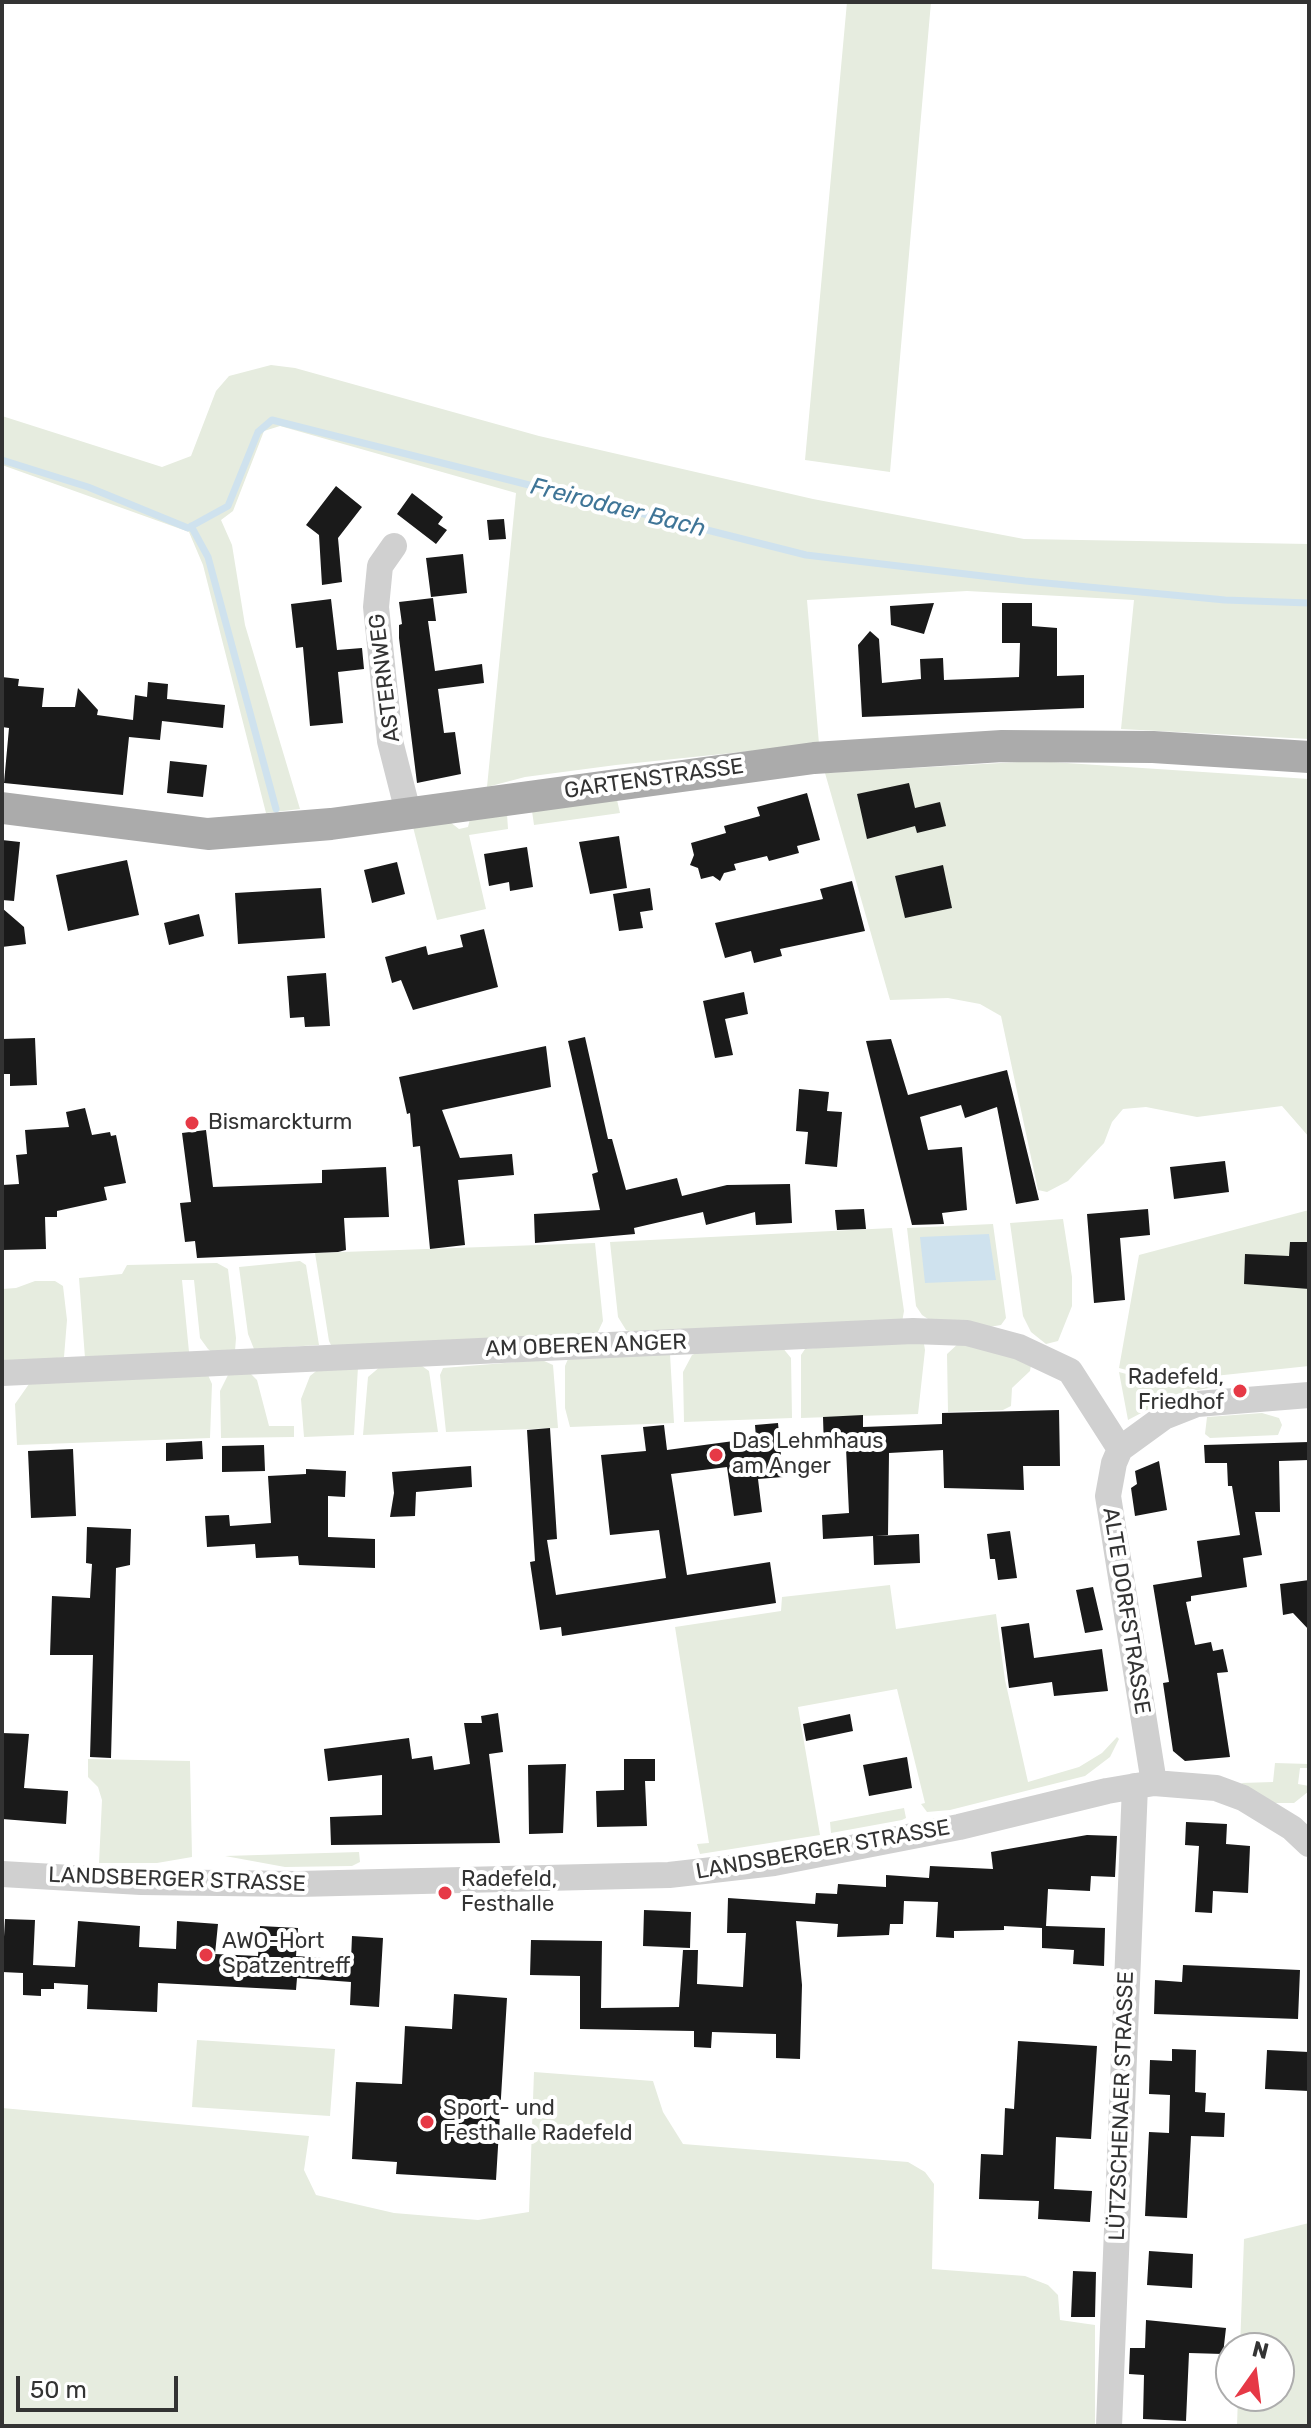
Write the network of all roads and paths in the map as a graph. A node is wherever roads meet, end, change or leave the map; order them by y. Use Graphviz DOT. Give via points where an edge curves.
graph roads {
  1 [pos="394,546"];
  2 [pos="1309,757"];
  3 [pos="2,808"];
  4 [pos="408,812"];
  5 [pos="2,1373"];
  6 [pos="1309,1395"];
  7 [pos="1120,1449"];
  8 [pos="1144,1785"];
  9 [pos="1303,1828"];
  10 [pos="2,1874"];
  11 [pos="1109,2426"];
  1 -- 4 [label="street, ASTERNWEG" via="380,566 376,607 390,741"];
  2 -- 4 [label="main road, GARTENSTRASSE" via="1153,747 1002,746 814,758"];
  3 -- 4 [label="main road, GARTENSTRASSE" via="208,834"];
  5 -- 7 [label="street, AM OBEREN ANGER" via="913,1331 967,1333 1019,1347 1070,1371"];
  6 -- 7 [label="street" via="1197,1404 1164,1417"];
  7 -- 8 [label="street, ALTE DORFSTRASSE" via="1108,1496"];
  8 -- 9 [label="street, LANDSBERGER STRASSE" via="1216,1788"];
  8 -- 10 [label="street, LANDSBERGER STRASSE" via="774,1863 669,1875 298,1884"];
  8 -- 11 [label="street, LÜTZSCHENAER STRASSE"];
}
